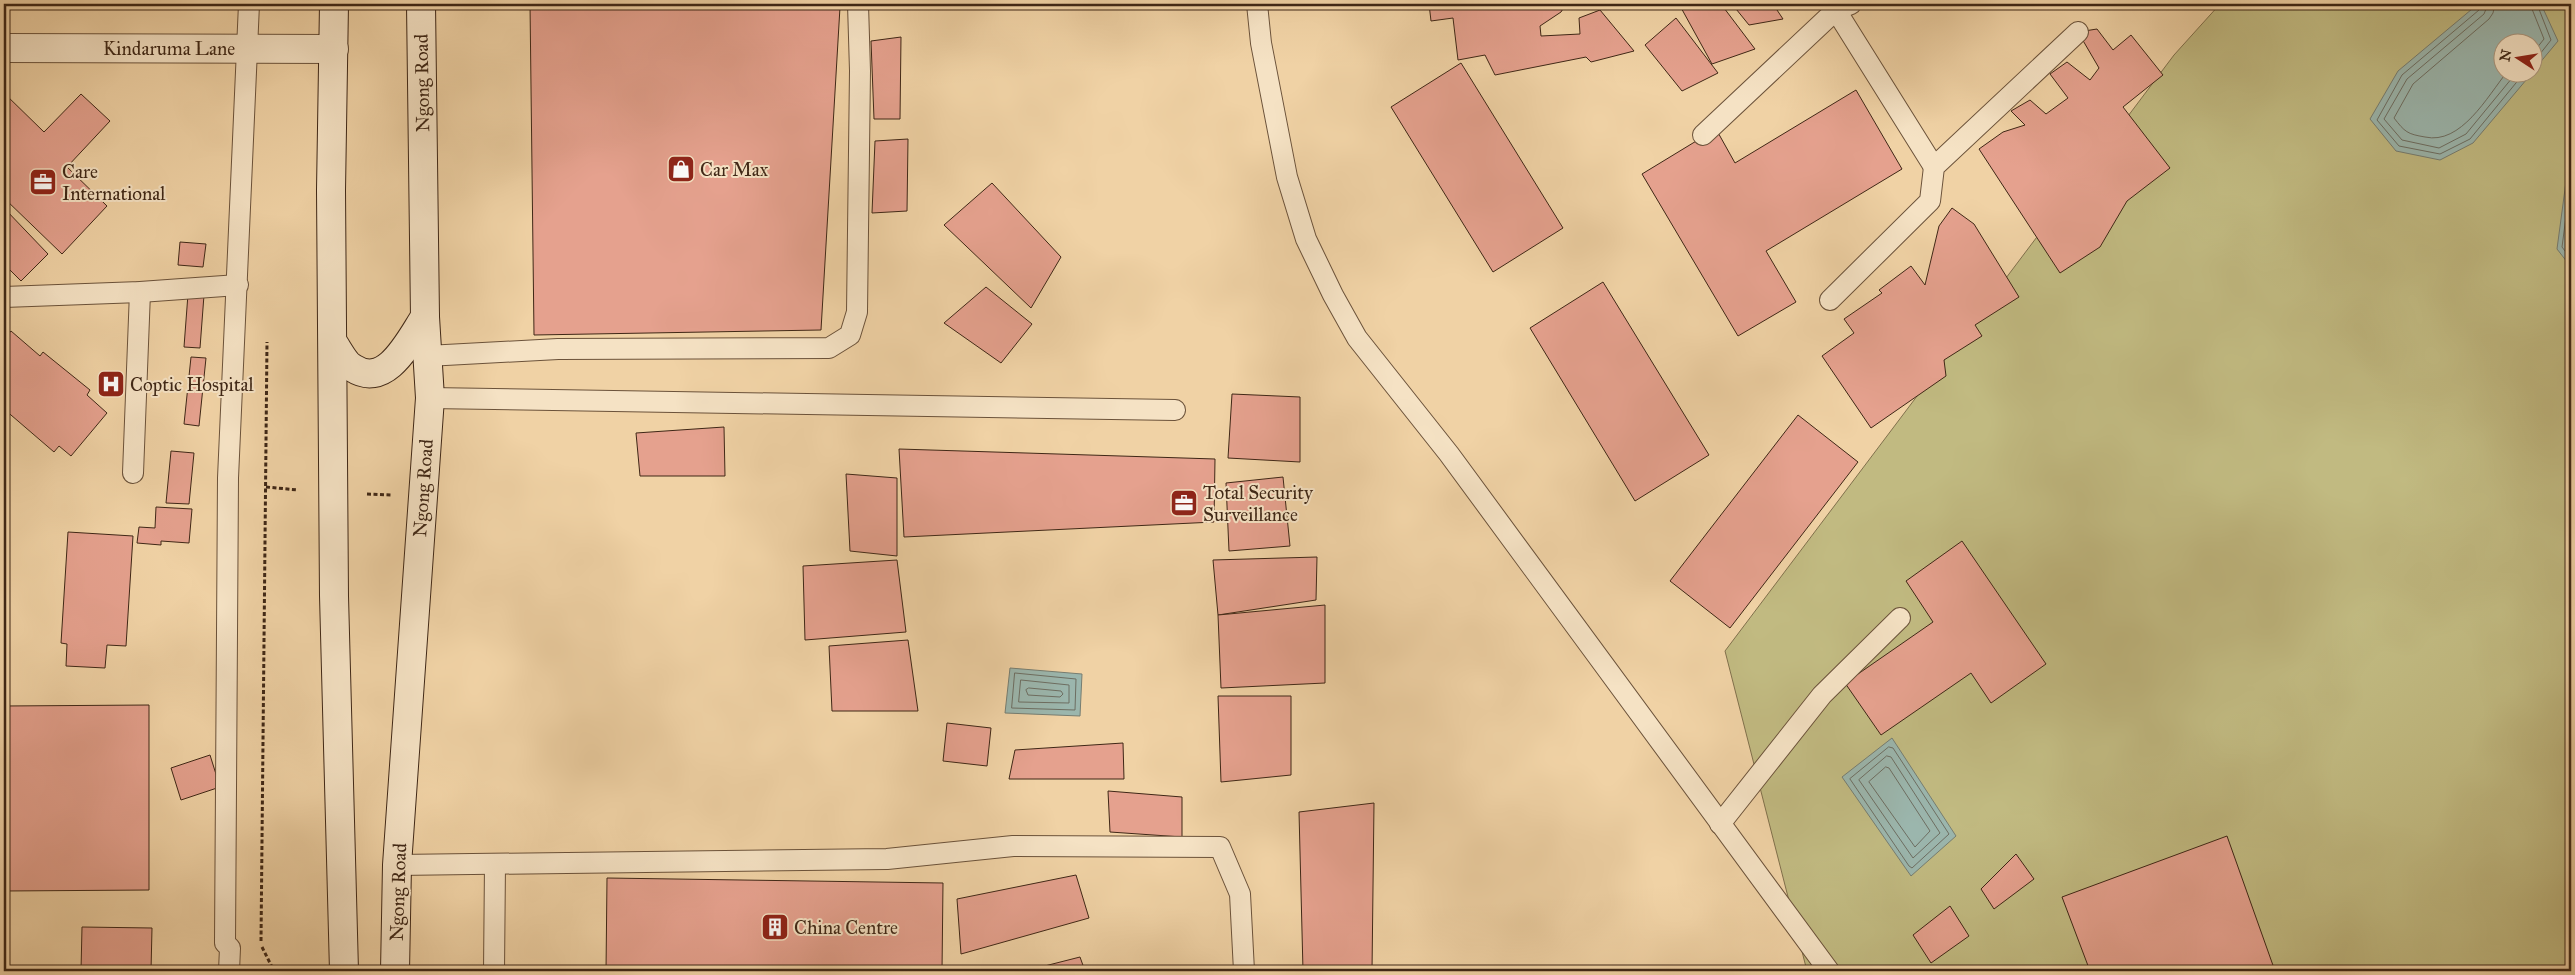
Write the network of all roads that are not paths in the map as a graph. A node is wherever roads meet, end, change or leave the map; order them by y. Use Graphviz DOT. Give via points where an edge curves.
graph roads {
  1 [pos="249,4"];
  2 [pos="334,4"];
  3 [pos="422,4"];
  4 [pos="858,4"];
  5 [pos="1257,4"];
  6 [pos="1840,6"];
  7 [pos="2078,32"];
  8 [pos="4,48"];
  9 [pos="249,48"];
  10 [pos="334,49"];
  11 [pos="1702,135"];
  12 [pos="1934,167"];
  13 [pos="238,285"];
  14 [pos="140,292"];
  15 [pos="4,297"];
  16 [pos="1830,300"];
  17 [pos="425,317"];
  18 [pos="334,344"];
  19 [pos="427,356"];
  20 [pos="430,398"];
  21 [pos="1175,410"];
  22 [pos="134,473"];
  23 [pos="1900,618"];
  24 [pos="1720,824"];
  25 [pos="495,864"];
  26 [pos="397,865"];
  27 [pos="229,971"];
  28 [pos="344,971"];
  29 [pos="396,971"];
  30 [pos="494,971"];
  31 [pos="1244,971"];
  32 [pos="1829,971"];
  1 -- 9 [label="lane"];
  2 -- 10 [label="main road"];
  3 -- 17 [label="main road, Ngong Road"];
  4 -- 19 [label="lane" via="857,312 850,334 829,348 558,349"];
  5 -- 24 [label="lane" via="1261,43 1288,177 1306,239 1357,338 1449,454"];
  6 -- 11 [label="lane"];
  6 -- 12 [label="lane"];
  7 -- 12 [label="lane"];
  8 -- 9 [label="main road, Kindaruma Lane"];
  9 -- 10 [label="main road, Kindaruma Lane"];
  9 -- 13 [label="lane"];
  10 -- 18 [label="main road" via="331,190"];
  12 -- 16 [label="lane" via="1930,201"];
  13 -- 14 [label="lane"];
  13 -- 27 [label="lane" via="228,478 225,943 230,948"];
  14 -- 15 [label="lane"];
  14 -- 22 [label="lane"];
  17 -- 18 [label="main road" via="395,361 384,371 367,374 352,368"];
  17 -- 19 [label="main road, Ngong Road"];
  18 -- 28 [label="main road" via="334,596"];
  19 -- 20 [label="main road, Ngong Road"];
  20 -- 21 [label="lane"];
  20 -- 26 [label="main road, Ngong Road"];
  23 -- 24 [label="lane" via="1822,695"];
  24 -- 32 [label="lane"];
  25 -- 26 [label="lane"];
  25 -- 30 [label="lane"];
  25 -- 31 [label="lane" via="887,859 1013,846 1220,847 1240,894"];
  26 -- 29 [label="main road, Ngong Road"];
}
